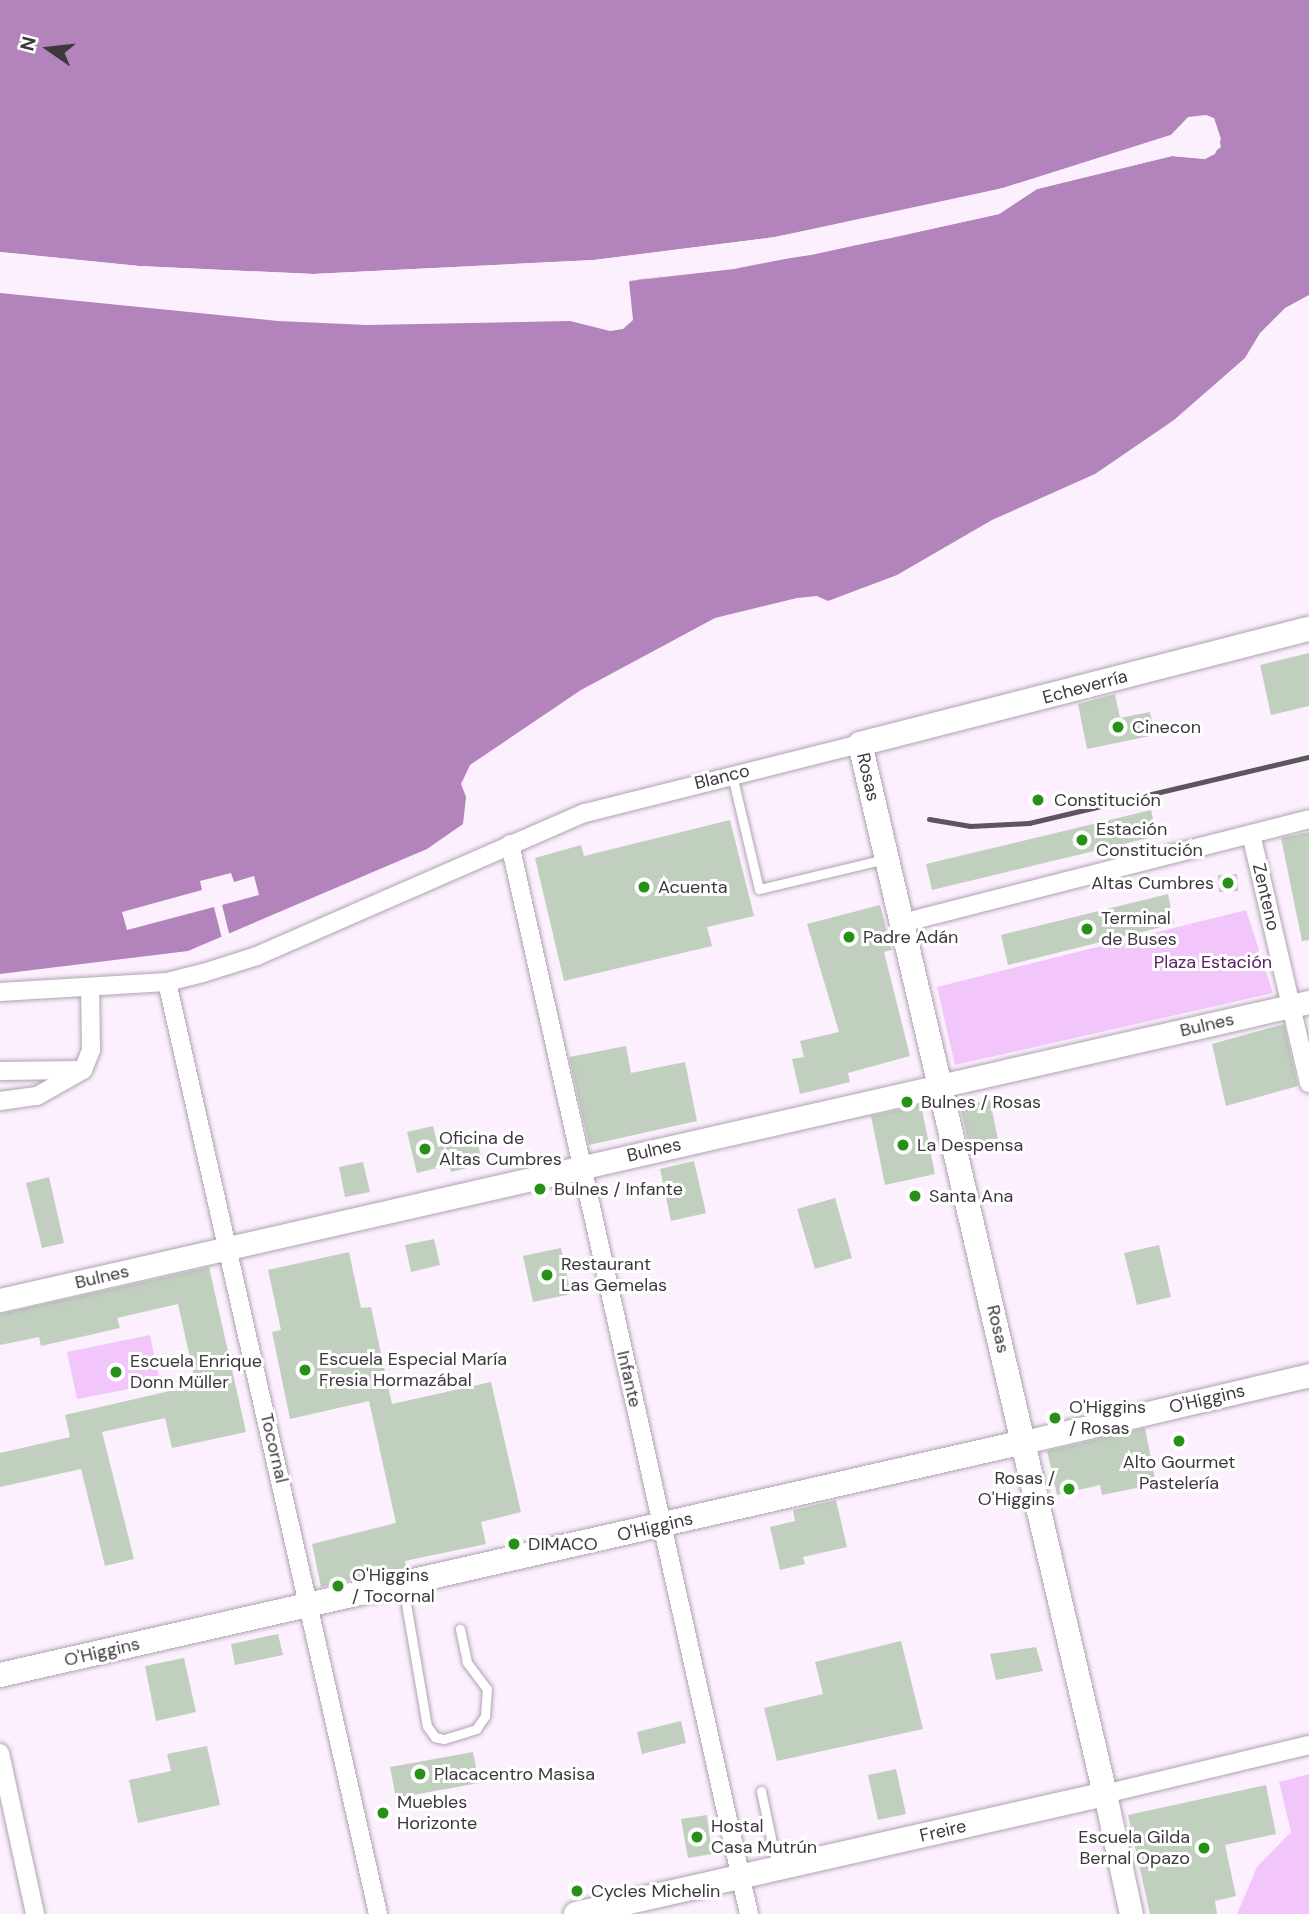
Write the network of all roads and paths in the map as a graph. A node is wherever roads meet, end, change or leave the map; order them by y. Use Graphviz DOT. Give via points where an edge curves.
graph roads {
  1 [pos="1309,629"];
  2 [pos="860,744"];
  3 [pos="732,775"];
  4 [pos="1309,819"];
  5 [pos="1251,834"];
  6 [pos="510,844"];
  7 [pos="887,859"];
  8 [pos="902,923"];
  9 [pos="167,982"];
  10 [pos="90,989"];
  11 [pos="0,992"];
  12 [pos="1300,1004"];
  13 [pos="83,1070"];
  14 [pos="0,1071"];
  15 [pos="1309,1083"];
  16 [pos="940,1084"];
  17 [pos="0,1101"];
  18 [pos="582,1167"];
  19 [pos="229,1248"];
  20 [pos="0,1300"];
  21 [pos="1309,1375"];
  22 [pos="1024,1443"];
  23 [pos="662,1525"];
  24 [pos="402,1584"];
  25 [pos="309,1605"];
  26 [pos="460,1629"];
  27 [pos="0,1675"];
  28 [pos="1309,1745"];
  29 [pos="0,1754"];
  30 [pos="761,1791"];
  31 [pos="1105,1794"];
  32 [pos="777,1868"];
  33 [pos="741,1877"];
  34 [pos="35,1914"];
  35 [pos="378,1914"];
  36 [pos="576,1914"];
  37 [pos="749,1914"];
  38 [pos="1131,1914"];
  1 -- 2 [label="main road, Echeverría"];
  2 -- 3 [label="street, Blanco"];
  2 -- 7 [label="main road, Rosas"];
  3 -- 6 [label="street, Blanco" via="585,813"];
  3 -- 7 [label="lane" via="759,889"];
  4 -- 5 [label="street"];
  5 -- 8 [label="street"];
  5 -- 12 [label="street, Zenteno"];
  6 -- 9 [label="street, Blanco" via="257,957"];
  6 -- 18 [label="street, Infante"];
  7 -- 8 [label="main road, Rosas"];
  8 -- 16 [label="main road, Rosas"];
  9 -- 10 [label="street, Blanco"];
  9 -- 19 [label="street, Tocornal"];
  10 -- 11 [label="street, Blanco"];
  10 -- 13 [label="street" via="91,1050"];
  12 -- 15 [label="street, Zenteno"];
  12 -- 16 [label="street, Bulnes"];
  13 -- 14 [label="street"];
  13 -- 17 [label="street" via="37,1096"];
  16 -- 18 [label="street, Bulnes"];
  16 -- 22 [label="main road, Rosas"];
  18 -- 19 [label="street, Bulnes"];
  18 -- 23 [label="street, Infante"];
  19 -- 20 [label="street, Bulnes"];
  19 -- 25 [label="street, Tocornal"];
  21 -- 22 [label="street, O'Higgins"];
  22 -- 23 [label="main road, O'Higgins"];
  22 -- 31 [label="main road, Rosas"];
  23 -- 24 [label="main road, O'Higgins"];
  23 -- 33 [label="street, Infante"];
  24 -- 25 [label="main road, O'Higgins"];
  24 -- 26 [label="lane" via="427,1726 435,1737 444,1739 477,1729 485,1716 487,1689 467,1662"];
  25 -- 27 [label="main road, O'Higgins"];
  25 -- 35 [label="street, Tocornal"];
  28 -- 31 [label="street, Freire"];
  29 -- 34 [label="street"];
  30 -- 32 [label="lane"];
  31 -- 32 [label="main road, Freire"];
  31 -- 38 [label="street, Rosas"];
  32 -- 33 [label="main road, Freire"];
  33 -- 36 [label="main road, Freire"];
  33 -- 37 [label="street, Infante"];
}
